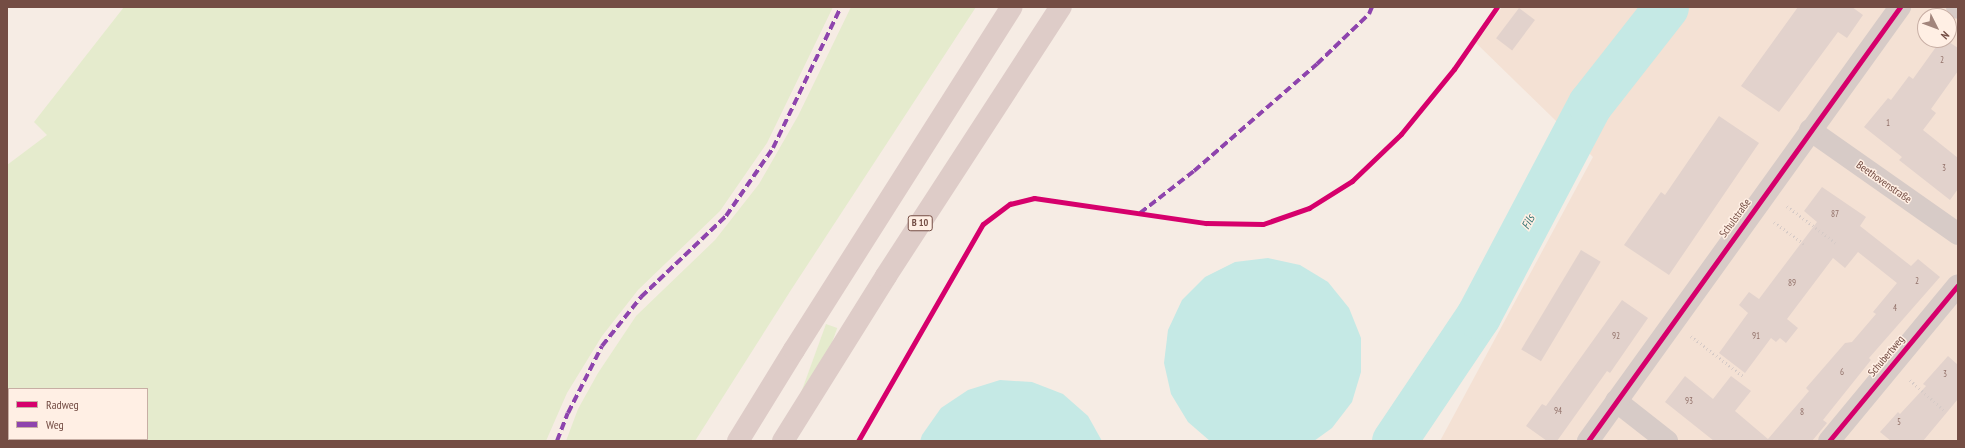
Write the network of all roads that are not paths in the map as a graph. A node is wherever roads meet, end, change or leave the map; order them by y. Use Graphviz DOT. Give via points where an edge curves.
graph roads {
  1 [pos="1012,7"];
  2 [pos="1061,7"];
  3 [pos="1900,7"];
  4 [pos="1810,130"];
  5 [pos="1958,234"];
  6 [pos="1958,285"];
  7 [pos="1616,401"];
  8 [pos="738,441"];
  9 [pos="783,441"];
  10 [pos="1588,441"];
  11 [pos="1667,441"];
  12 [pos="1828,441"];
  1 -- 8 [label="highway"];
  2 -- 9 [label="highway, B 10" via="886,276"];
  3 -- 4 [label="street, Schulstraße"];
  4 -- 5 [label="street, Beethovenstraße"];
  4 -- 7 [label="street, Schulstraße"];
  6 -- 12 [label="street, Schubertweg"];
  7 -- 10 [label="street, Schulstraße"];
  7 -- 11 [label="street"];
}
